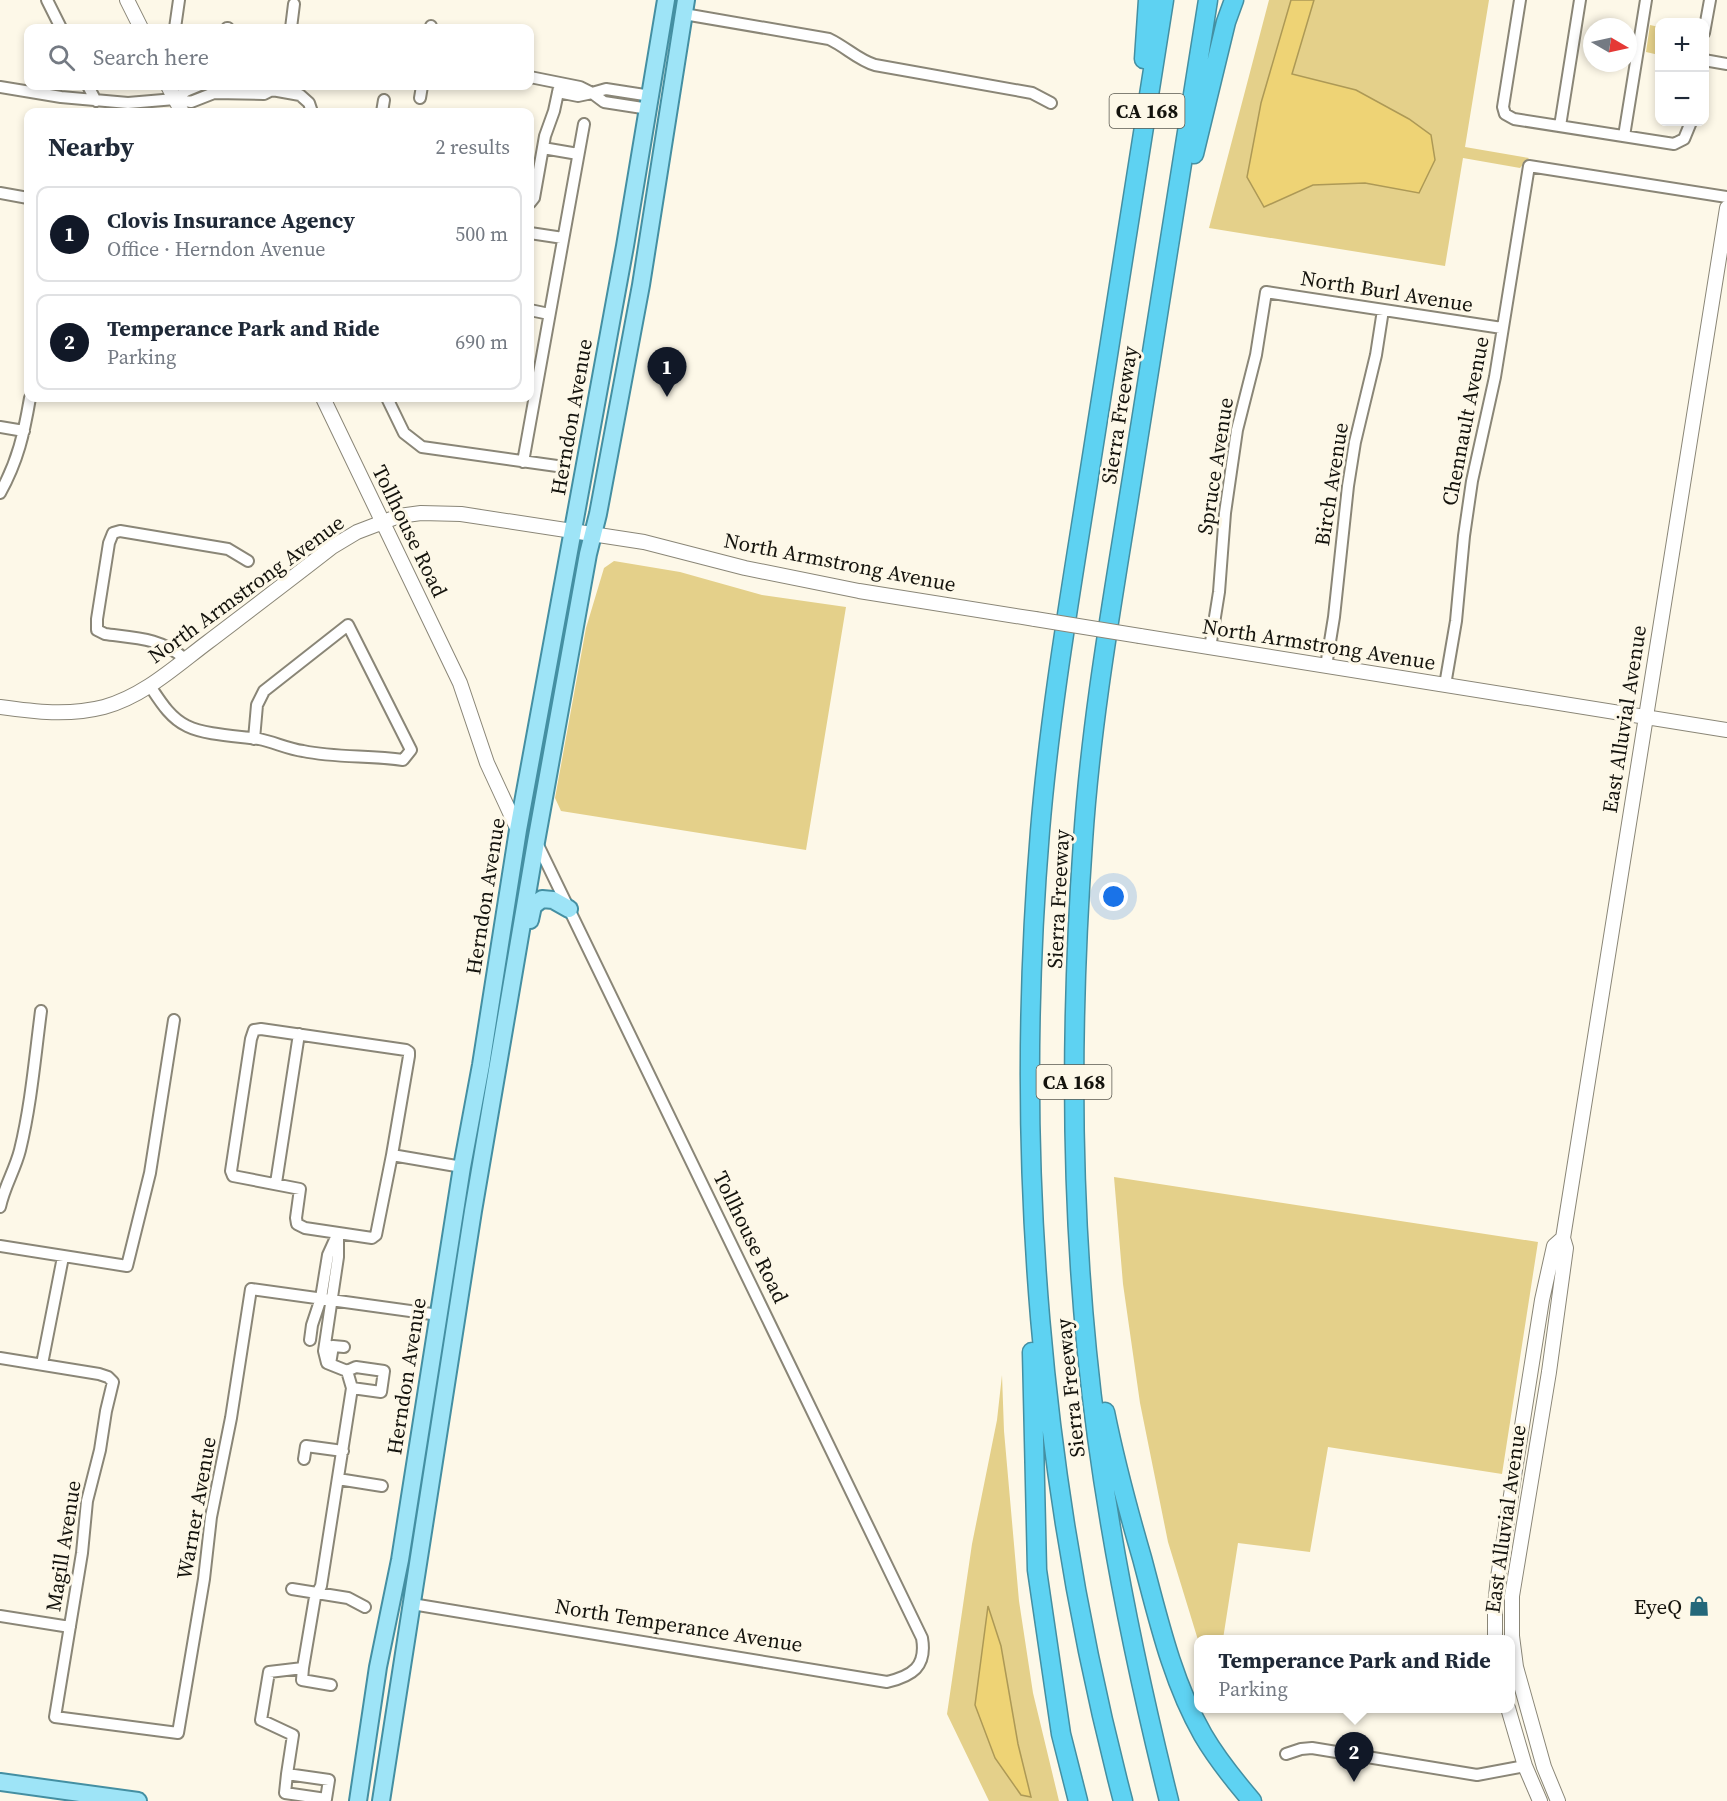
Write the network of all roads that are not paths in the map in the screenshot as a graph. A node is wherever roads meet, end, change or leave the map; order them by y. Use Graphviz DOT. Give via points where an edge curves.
graph roads {
  1 [pos="47,0"];
  2 [pos="127,0"];
  3 [pos="179,0"];
  4 [pos="666,0"];
  5 [pos="1148,0"];
  6 [pos="1164,0"];
  7 [pos="1208,0"];
  8 [pos="1234,0"];
  9 [pos="1520,0"];
  10 [pos="1580,0"];
  11 [pos="1646,0"];
  12 [pos="1710,0"];
  13 [pos="294,4"];
  14 [pos="682,4"];
  15 [pos="1707,18"];
  16 [pos="59,24"];
  17 [pos="139,24"];
  18 [pos="176,24"];
  19 [pos="292,24"];
  20 [pos="1709,61"];
  21 [pos="1727,64"];
  22 [pos="534,78"];
  23 [pos="0,87"];
  24 [pos="559,88"];
  25 [pos="90,90"];
  26 [pos="170,90"];
  27 [pos="188,90"];
  28 [pos="234,90"];
  29 [pos="247,90"];
  30 [pos="271,90"];
  31 [pos="282,90"];
  32 [pos="421,90"];
  33 [pos="420,98"];
  34 [pos="175,99"];
  35 [pos="384,100"];
  36 [pos="96,101"];
  37 [pos="650,102"];
  38 [pos="1051,103"];
  39 [pos="180,108"];
  40 [pos="310,108"];
  41 [pos="383,108"];
  42 [pos="584,124"];
  43 [pos="1560,126"];
  44 [pos="1689,126"];
  45 [pos="1624,136"];
  46 [pos="543,148"];
  47 [pos="578,154"];
  48 [pos="0,193"];
  49 [pos="24,197"];
  50 [pos="1727,197"];
  51 [pos="534,198"];
  52 [pos="1727,208"];
  53 [pos="1173,218"];
  54 [pos="1129,222"];
  55 [pos="534,234"];
  56 [pos="563,238"];
  57 [pos="645,256"];
  58 [pos="1266,292"];
  59 [pos="1383,310"];
  60 [pos="534,311"];
  61 [pos="549,314"];
  62 [pos="1502,328"];
  63 [pos="534,399"];
  64 [pos="29,402"];
  65 [pos="325,402"];
  66 [pos="389,402"];
  67 [pos="534,402"];
  68 [pos="0,427"];
  69 [pos="24,431"];
  70 [pos="523,462"];
  71 [pos="557,466"];
  72 [pos="0,493"];
  73 [pos="381,522"];
  74 [pos="573,531"];
  75 [pos="593,534"];
  76 [pos="248,561"];
  77 [pos="1210,648"];
  78 [pos="549,658"];
  79 [pos="185,659"];
  80 [pos="1326,666"];
  81 [pos="1445,685"];
  82 [pos="150,686"];
  83 [pos="0,707"];
  84 [pos="1646,717"];
  85 [pos="1727,730"];
  86 [pos="254,739"];
  87 [pos="518,830"];
  88 [pos="536,842"];
  89 [pos="512,871"];
  90 [pos="569,909"];
  91 [pos="517,956"];
  92 [pos="41,1011"];
  93 [pos="174,1020"];
  94 [pos="299,1034"];
  95 [pos="392,1155"];
  96 [pos="462,1167"];
  97 [pos="276,1183"];
  98 [pos="1077,1198"];
  99 [pos="0,1207"];
  100 [pos="338,1233"];
  101 [pos="1563,1238"];
  102 [pos="0,1246"];
  103 [pos="63,1257"];
  104 [pos="1036,1276"];
  105 [pos="326,1299"];
  106 [pos="448,1315"];
  107 [pos="310,1340"];
  108 [pos="344,1347"];
  109 [pos="0,1358"];
  110 [pos="328,1363"];
  111 [pos="42,1364"];
  112 [pos="347,1371"];
  113 [pos="352,1388"];
  114 [pos="342,1452"];
  115 [pos="304,1459"];
  116 [pos="338,1479"];
  117 [pos="382,1486"];
  118 [pos="291,1588"];
  119 [pos="318,1593"];
  120 [pos="412,1604"];
  121 [pos="366,1607"];
  122 [pos="0,1616"];
  123 [pos="70,1627"];
  124 [pos="1495,1635"];
  125 [pos="1512,1635"];
  126 [pos="924,1651"];
  127 [pos="1515,1661"];
  128 [pos="303,1668"];
  129 [pos="331,1685"];
  130 [pos="1509,1713"];
  131 [pos="55,1717"];
  132 [pos="1286,1754"];
  133 [pos="1525,1766"];
  134 [pos="287,1774"];
  135 [pos="0,1782"];
  136 [pos="1169,1800"];
  137 [pos="138,1801"];
  138 [pos="357,1801"];
  139 [pos="381,1801"];
  140 [pos="1078,1801"];
  141 [pos="1122,1801"];
  142 [pos="1252,1801"];
  143 [pos="1540,1801"];
  144 [pos="1558,1801"];
  1 -- 16 [label="street"];
  2 -- 17 [label="street"];
  3 -- 18 [label="street"];
  4 -- 37 [label="main road, Herndon Avenue"];
  5 -- 54 [label="highway"];
  6 -- 54 [label="highway, Sierra Freeway / CA 168"];
  7 -- 53 [label="highway, Sierra Freeway / CA 168"];
  8 -- 53 [label="highway" via="1187,183"];
  9 -- 43 [label="street" via="1504,114"];
  10 -- 43 [label="street"];
  11 -- 45 [label="street"];
  12 -- 15 [label="street"];
  13 -- 19 [label="street"];
  14 -- 38 [label="street" via="829,39 875,65 1032,93"];
  14 -- 57 [label="main road, Herndon Avenue"];
  20 -- 21 [label="street"];
  22 -- 24 [label="street"];
  23 -- 36 [label="street"];
  24 -- 37 [label="street" via="580,87 592,93 606,89"];
  24 -- 46 [label="street"];
  25 -- 36 [label="street"];
  26 -- 34 [label="street"];
  27 -- 34 [label="street"];
  28 -- 34 [label="street" via="191,102"];
  29 -- 30 [label="street"];
  31 -- 40 [label="street" via="300,95"];
  32 -- 33 [label="street"];
  34 -- 36 [label="street"];
  34 -- 39 [label="street"];
  35 -- 41 [label="street"];
  37 -- 57 [label="main road" via="656,100 660,113 647,186"];
  37 -- 74 [label="main road, Herndon Avenue"];
  42 -- 47 [label="street"];
  43 -- 45 [label="street"];
  44 -- 45 [label="street" via="1684,140 1674,144"];
  46 -- 47 [label="street"];
  46 -- 51 [label="street"];
  47 -- 56 [label="street"];
  48 -- 49 [label="street"];
  50 -- 62 [label="street, Chennault Avenue" via="1529,165"];
  52 -- 84 [label="street, East Alluvial Avenue"];
  53 -- 98 [label="highway, Sierra Freeway / CA 168" via="1088,789 1074,1035"];
  54 -- 104 [label="highway, Sierra Freeway / CA 168" via="1056,687 1040,834 1030,1054"];
  55 -- 56 [label="street"];
  56 -- 61 [label="street"];
  57 -- 75 [label="main road, Herndon Avenue"];
  58 -- 59 [label="street, North Burl Avenue"];
  58 -- 77 [label="street, Spruce Avenue" via="1256,355 1237,430"];
  59 -- 62 [label="street, North Burl Avenue"];
  59 -- 80 [label="street, Birch Avenue" via="1355,442"];
  60 -- 61 [label="street"];
  61 -- 63 [label="street"];
  62 -- 81 [label="street, Chennault Avenue" via="1472,481"];
  64 -- 69 [label="street"];
  65 -- 73 [label="street, Tollhouse Road"];
  66 -- 70 [label="street" via="404,433 422,447"];
  67 -- 70 [label="street"];
  68 -- 69 [label="street"];
  69 -- 72 [label="street" via="11,473"];
  70 -- 71 [label="street"];
  73 -- 74 [label="street, North Armstrong Avenue" via="442,512"];
  73 -- 79 [label="street, North Armstrong Avenue" via="332,547"];
  73 -- 87 [label="street, Tollhouse Road" via="460,683 487,763"];
  74 -- 75 [label="street, North Armstrong Avenue"];
  74 -- 78 [label="main road, Herndon Avenue"];
  75 -- 77 [label="street, North Armstrong Avenue, bridge" via="859,591"];
  75 -- 88 [label="main road, Herndon Avenue"];
  76 -- 79 [label="street" via="228,549 113,533 97,630 162,643"];
  77 -- 80 [label="street, North Armstrong Avenue"];
  78 -- 87 [label="main road, Herndon Avenue"];
  78 -- 88 [label="main road" via="558,670 530,825"];
  79 -- 82 [label="street, North Armstrong Avenue"];
  80 -- 81 [label="street, North Armstrong Avenue"];
  81 -- 84 [label="street, North Armstrong Avenue"];
  82 -- 83 [label="street, North Armstrong Avenue" via="128,698 87,711 49,713"];
  82 -- 86 [label="street" via="164,707 188,726"];
  84 -- 85 [label="street, North Armstrong Avenue"];
  84 -- 101 [label="street, East Alluvial Avenue"];
  86 -- 86 [label="street" via="257,705 264,691 348,625 411,750 403,760 335,756"];
  87 -- 89 [label="main road, Herndon Avenue"];
  88 -- 90 [label="street, Tollhouse Road"];
  88 -- 91 [label="main road, Herndon Avenue"];
  89 -- 91 [label="main road" via="520,876 522,885 512,943"];
  89 -- 96 [label="main road, Herndon Avenue"];
  90 -- 91 [label="main road" via="553,900 537,901 526,945"];
  90 -- 126 [label="street, Tollhouse Road" via="922,1638"];
  91 -- 106 [label="main road, Herndon Avenue"];
  92 -- 99 [label="street" via="19,1152"];
  93 -- 103 [label="street" via="150,1173 126,1266"];
  94 -- 95 [label="street" via="409,1052"];
  94 -- 97 [label="street"];
  94 -- 97 [label="street" via="254,1030 237,1127 233,1176"];
  95 -- 96 [label="street"];
  95 -- 100 [label="street" via="376,1234 372,1238"];
  96 -- 106 [label="main road, Herndon Avenue" via="460,1239 449,1305 453,1313"];
  97 -- 100 [label="street" via="300,1188 297,1224"];
  98 -- 136 [label="highway, Sierra Freeway / CA 168" via="1087,1352 1107,1507 1127,1618"];
  98 -- 142 [label="highway" via="1105,1411 1161,1629 1203,1734"];
  100 -- 105 [label="street" via="328,1255"];
  101 -- 124 [label="street, East Alluvial Avenue" via="1554,1246 1542,1300 1498,1577"];
  101 -- 125 [label="street, East Alluvial Avenue" via="1566,1248 1549,1372 1514,1580"];
  102 -- 103 [label="street"];
  103 -- 111 [label="street"];
  104 -- 140 [label="highway" via="1032,1380 1037,1570 1061,1734"];
  104 -- 141 [label="highway, Sierra Freeway / CA 168" via="1054,1457 1068,1548"];
  105 -- 106 [label="street"];
  105 -- 107 [label="street" via="312,1325"];
  105 -- 110 [label="street" via="324,1351"];
  105 -- 131 [label="street, Warner Avenue" via="251,1289 178,1733"];
  106 -- 120 [label="main road, Herndon Avenue" via="435,1448"];
  106 -- 138 [label="main road, Herndon Avenue" via="378,1667"];
  108 -- 110 [label="street" via="333,1346"];
  109 -- 111 [label="street"];
  110 -- 112 [label="street"];
  111 -- 123 [label="street, Magill Avenue" via="99,1374 114,1382 87,1501"];
  112 -- 113 [label="street"];
  112 -- 113 [label="street" via="356,1367 384,1371 381,1392"];
  113 -- 114 [label="street"];
  114 -- 115 [label="street" via="306,1446"];
  114 -- 116 [label="street"];
  116 -- 117 [label="street"];
  116 -- 119 [label="street"];
  118 -- 119 [label="street"];
  119 -- 121 [label="street" via="348,1598"];
  119 -- 128 [label="street"];
  120 -- 126 [label="street, North Temperance Avenue" via="886,1682 905,1678 919,1666"];
  120 -- 139 [label="main road, Herndon Avenue"];
  122 -- 123 [label="street"];
  123 -- 131 [label="street, Magill Avenue"];
  127 -- 144 [label="street, East Alluvial Avenue" via="1544,1767"];
  128 -- 129 [label="street" via="302,1680"];
  128 -- 134 [label="street" via="269,1672 261,1720 292,1735"];
  130 -- 133 [label="street"];
  132 -- 133 [label="street" via="1312,1748 1477,1775"];
  133 -- 143 [label="street"];
  135 -- 137 [label="main road"];
}
